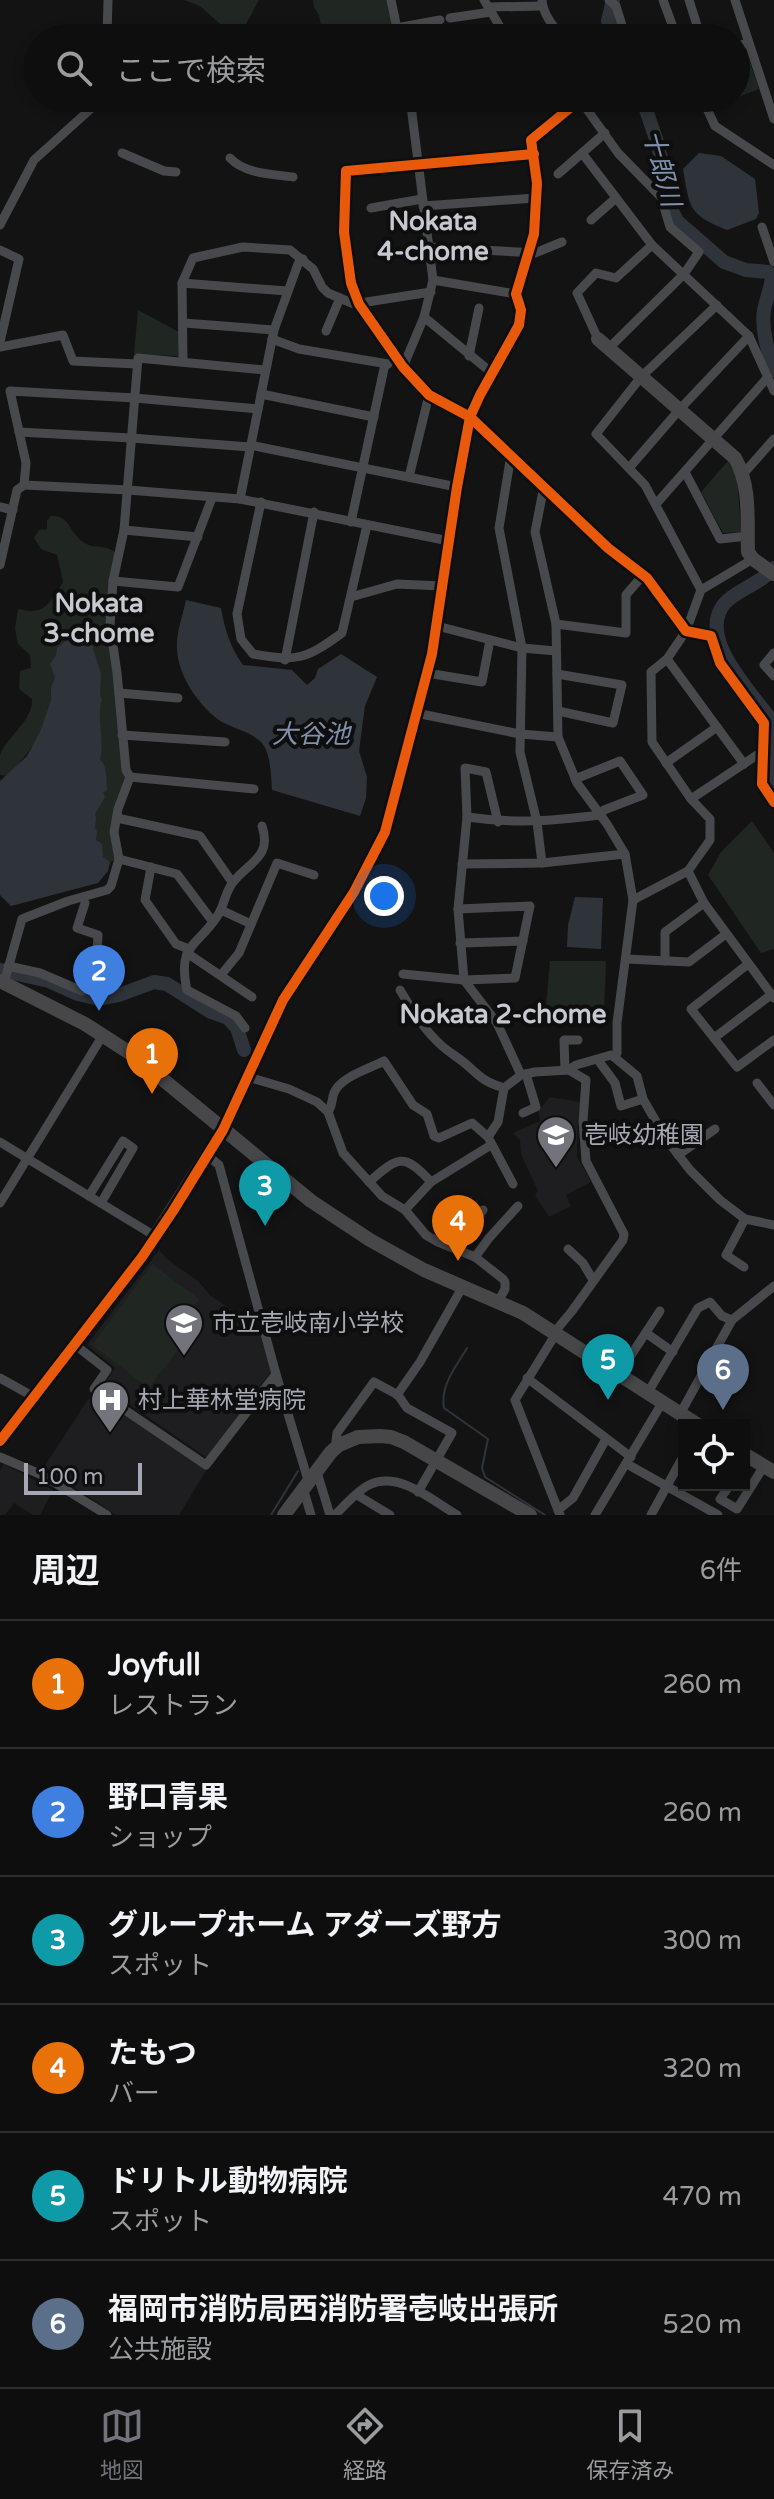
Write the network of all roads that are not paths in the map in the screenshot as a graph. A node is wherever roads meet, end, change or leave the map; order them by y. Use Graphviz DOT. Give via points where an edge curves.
graph roads {
  1 [pos="108,0"];
  2 [pos="391,0"];
  3 [pos="663,0"];
  4 [pos="689,0"];
  5 [pos="735,0"];
  6 [pos="542,3"];
  7 [pos="612,3"];
  8 [pos="488,6"];
  9 [pos="107,24"];
  10 [pos="396,24"];
  11 [pos="428,24"];
  12 [pos="498,24"];
  13 [pos="552,24"];
  14 [pos="620,24"];
  15 [pos="672,24"];
  16 [pos="697,24"];
  17 [pos="742,24"];
  18 [pos="750,50"];
  19 [pos="771,98"];
  20 [pos="87,112"];
  21 [pos="412,112"];
  22 [pos="566,112"];
  23 [pos="590,112"];
  24 [pos="708,112"];
  25 [pos="774,119"];
  26 [pos="605,133"];
  27 [pos="122,153"];
  28 [pos="582,153"];
  29 [pos="534,154"];
  30 [pos="230,158"];
  31 [pos="418,163"];
  32 [pos="774,165"];
  33 [pos="176,172"];
  34 [pos="558,174"];
  35 [pos="293,177"];
  36 [pos="535,198"];
  37 [pos="616,198"];
  38 [pos="422,203"];
  39 [pos="371,208"];
  40 [pos="591,220"];
  41 [pos="0,225"];
  42 [pos="762,227"];
  43 [pos="562,242"];
  44 [pos="652,245"];
  45 [pos="427,247"];
  46 [pos="0,250"];
  47 [pos="529,253"];
  48 [pos="303,259"];
  49 [pos="774,262"];
  50 [pos="684,274"];
  51 [pos="433,280"];
  52 [pos="182,283"];
  53 [pos="287,291"];
  54 [pos="431,292"];
  55 [pos="516,294"];
  56 [pos="340,298"];
  57 [pos="359,304"];
  58 [pos="717,305"];
  59 [pos="479,308"];
  60 [pos="424,317"];
  61 [pos="184,323"];
  62 [pos="326,331"];
  63 [pos="273,335"];
  64 [pos="749,336"];
  65 [pos="604,343"];
  66 [pos="0,345"];
  67 [pos="469,356"];
  68 [pos="183,361"];
  69 [pos="137,364"];
  70 [pos="385,364"];
  71 [pos="403,367"];
  72 [pos="265,370"];
  73 [pos="492,373"];
  74 [pos="641,377"];
  75 [pos="768,377"];
  76 [pos="774,391"];
  77 [pos="261,394"];
  78 [pos="429,395"];
  79 [pos="135,398"];
  80 [pos="258,409"];
  81 [pos="680,409"];
  82 [pos="374,417"];
  83 [pos="470,417"];
  84 [pos="19,432"];
  85 [pos="131,438"];
  86 [pos="715,439"];
  87 [pos="774,439"];
  88 [pos="250,446"];
  89 [pos="511,455"];
  90 [pos="364,468"];
  91 [pos="629,468"];
  92 [pos="685,472"];
  93 [pos="744,473"];
  94 [pos="409,477"];
  95 [pos="24,485"];
  96 [pos="544,486"];
  97 [pos="457,487"];
  98 [pos="128,490"];
  99 [pos="212,498"];
  100 [pos="240,499"];
  101 [pos="261,502"];
  102 [pos="656,504"];
  103 [pos="0,507"];
  104 [pos="13,510"];
  105 [pos="314,512"];
  106 [pos="351,522"];
  107 [pos="367,525"];
  108 [pos="124,530"];
  109 [pos="748,536"];
  110 [pos="198,537"];
  111 [pos="449,541"];
  112 [pos="0,565"];
  113 [pos="764,567"];
  114 [pos="643,575"];
  115 [pos="113,581"];
  116 [pos="442,586"];
  117 [pos="701,590"];
  118 [pos="351,597"];
  119 [pos="556,624"];
  120 [pos="437,626"];
  121 [pos="686,631"];
  122 [pos="490,640"];
  123 [pos="522,648"];
  124 [pos="556,651"];
  125 [pos="774,653"];
  126 [pos="667,659"];
  127 [pos="285,660"];
  128 [pos="427,673"];
  129 [pos="557,674"];
  130 [pos="774,676"];
  131 [pos="119,693"];
  132 [pos="178,698"];
  133 [pos="558,711"];
  134 [pos="416,713"];
  135 [pos="717,727"];
  136 [pos="520,734"];
  137 [pos="122,735"];
  138 [pos="558,737"];
  139 [pos="225,742"];
  140 [pos="763,757"];
  141 [pos="666,763"];
  142 [pos="744,764"];
  143 [pos="130,777"];
  144 [pos="575,779"];
  145 [pos="254,789"];
  146 [pos="691,799"];
  147 [pos="774,802"];
  148 [pos="600,815"];
  149 [pos="467,817"];
  150 [pos="117,818"];
  151 [pos="498,822"];
  152 [pos="537,822"];
  153 [pos="262,826"];
  154 [pos="625,854"];
  155 [pos="119,859"];
  156 [pos="542,863"];
  157 [pos="462,864"];
  158 [pos="151,867"];
  159 [pos="688,871"];
  160 [pos="314,875"];
  161 [pos="232,882"];
  162 [pos="633,900"];
  163 [pos="85,903"];
  164 [pos="704,903"];
  165 [pos="458,909"];
  166 [pos="221,910"];
  167 [pos="213,922"];
  168 [pos="251,924"];
  169 [pos="726,934"];
  170 [pos="523,941"];
  171 [pos="460,943"];
  172 [pos="188,951"];
  173 [pos="626,959"];
  174 [pos="665,961"];
  175 [pos="748,964"];
  176 [pos="403,974"];
  177 [pos="221,975"];
  178 [pos="5,976"];
  179 [pos="464,980"];
  180 [pos="769,982"];
  181 [pos="400,990"];
  182 [pos="773,996"];
  183 [pos="252,997"];
  184 [pos="245,1028"];
  185 [pos="103,1035"];
  186 [pos="714,1038"];
  187 [pos="578,1040"];
  188 [pos="774,1040"];
  189 [pos="614,1057"];
  190 [pos="598,1060"];
  191 [pos="567,1070"];
  192 [pos="523,1074"];
  193 [pos="248,1077"];
  194 [pos="757,1083"];
  195 [pos="504,1088"];
  196 [pos="643,1099"];
  197 [pos="774,1105"];
  198 [pos="328,1112"];
  199 [pos="523,1113"];
  200 [pos="715,1129"];
  201 [pos="223,1130"];
  202 [pos="489,1141"];
  203 [pos="0,1142"];
  204 [pos="207,1155"];
  205 [pos="678,1155"];
  206 [pos="28,1159"];
  207 [pos="369,1182"];
  208 [pos="431,1182"];
  209 [pos="512,1185"];
  210 [pos="89,1196"];
  211 [pos="0,1203"];
  212 [pos="101,1203"];
  213 [pos="518,1206"];
  214 [pos="405,1210"];
  215 [pos="483,1210"];
  216 [pos="745,1219"];
  217 [pos="774,1225"];
  218 [pos="155,1236"];
  219 [pos="568,1249"];
  220 [pos="457,1250"];
  221 [pos="475,1257"];
  222 [pos="744,1267"];
  223 [pos="593,1280"];
  224 [pos="463,1286"];
  225 [pos="774,1286"];
  226 [pos="498,1302"];
  227 [pos="660,1311"];
  228 [pos="732,1320"];
  229 [pos="646,1333"];
  230 [pos="554,1335"];
  231 [pos="74,1344"];
  232 [pos="673,1352"];
  233 [pos="276,1374"];
  234 [pos="618,1375"];
  235 [pos="0,1378"];
  236 [pos="527,1378"];
  237 [pos="647,1394"];
  238 [pos="397,1395"];
  239 [pos="34,1397"];
  240 [pos="662,1403"];
  241 [pos="680,1414"];
  242 [pos="688,1419"];
  243 [pos="606,1439"];
  244 [pos="0,1441"];
  245 [pos="339,1445"];
  246 [pos="0,1457"];
  247 [pos="436,1461"];
  248 [pos="629,1461"];
  249 [pos="750,1461"];
  250 [pos="678,1465"];
  251 [pos="769,1469"];
  252 [pos="309,1479"];
  253 [pos="666,1486"];
  254 [pos="726,1491"];
  255 [pos="418,1492"];
  256 [pos="357,1495"];
  257 [pos="559,1512"];
  258 [pos="107,1515"];
  259 [pos="284,1515"];
  260 [pos="311,1515"];
  261 [pos="332,1515"];
  262 [pos="390,1515"];
  263 [pos="457,1515"];
  264 [pos="529,1515"];
  265 [pos="595,1515"];
  266 [pos="651,1515"];
  267 [pos="718,1515"];
  1 -- 9 [label="street"];
  2 -- 10 [label="street"];
  3 -- 15 [label="street"];
  4 -- 16 [label="street"];
  5 -- 17 [label="street"];
  6 -- 8 [label="street"];
  6 -- 13 [label="street"];
  7 -- 14 [label="street"];
  8 -- 11 [label="street"];
  8 -- 12 [label="street"];
  18 -- 19 [label="street"];
  19 -- 25 [label="street"];
  20 -- 41 [label="street" via="34,160"];
  21 -- 31 [label="street"];
  22 -- 29 [label="street" via="531,140"];
  23 -- 26 [label="street"];
  24 -- 32 [label="street" via="715,126"];
  26 -- 28 [label="street"];
  26 -- 50 [label="street" via="661,197 670,227 699,252"];
  27 -- 33 [label="street"];
  28 -- 34 [label="street"];
  28 -- 37 [label="street"];
  29 -- 31 [label="street"];
  29 -- 36 [label="street"];
  30 -- 35 [label="street" via="257,172"];
  31 -- 38 [label="street"];
  31 -- 57 [label="street" via="346,171 344,232"];
  36 -- 38 [label="street"];
  36 -- 47 [label="street"];
  37 -- 40 [label="street"];
  37 -- 44 [label="street"];
  38 -- 39 [label="street"];
  38 -- 45 [label="street"];
  42 -- 49 [label="street"];
  43 -- 47 [label="street"];
  44 -- 50 [label="street"];
  44 -- 65 [label="street" via="616,278 596,273 577,293"];
  45 -- 47 [label="street"];
  45 -- 51 [label="street"];
  46 -- 66 [label="street" via="19,259"];
  47 -- 55 [label="street"];
  48 -- 52 [label="street" via="290,250 243,247 193,258"];
  48 -- 53 [label="street"];
  48 -- 56 [label="street" via="322,287"];
  50 -- 58 [label="street"];
  50 -- 65 [label="street"];
  51 -- 54 [label="street"];
  51 -- 55 [label="street"];
  52 -- 53 [label="street"];
  52 -- 61 [label="street"];
  53 -- 63 [label="street"];
  54 -- 57 [label="street"];
  54 -- 60 [label="street"];
  55 -- 73 [label="street" via="519,325"];
  56 -- 57 [label="street"];
  56 -- 62 [label="street"];
  57 -- 71 [label="street"];
  58 -- 64 [label="street"];
  58 -- 74 [label="street"];
  59 -- 67 [label="street"];
  60 -- 67 [label="street"];
  60 -- 71 [label="street"];
  61 -- 63 [label="street"];
  61 -- 68 [label="street"];
  63 -- 70 [label="street" via="299,349"];
  63 -- 72 [label="street"];
  64 -- 75 [label="street"];
  64 -- 81 [label="street"];
  65 -- 74 [label="street"];
  66 -- 69 [label="street" via="63,335 73,361"];
  67 -- 73 [label="street"];
  68 -- 69 [label="street" via="138,358"];
  68 -- 72 [label="street"];
  69 -- 79 [label="street"];
  70 -- 71 [label="street"];
  70 -- 82 [label="street"];
  71 -- 78 [label="street"];
  72 -- 77 [label="street"];
  73 -- 83 [label="street"];
  74 -- 81 [label="street"];
  74 -- 91 [label="street" via="596,434"];
  75 -- 76 [label="street"];
  75 -- 86 [label="street"];
  77 -- 80 [label="street"];
  77 -- 82 [label="street"];
  78 -- 83 [label="street"];
  78 -- 94 [label="street"];
  79 -- 80 [label="street"];
  79 -- 84 [label="street" via="10,391"];
  79 -- 85 [label="street"];
  80 -- 88 [label="street"];
  81 -- 86 [label="street"];
  81 -- 91 [label="street"];
  82 -- 90 [label="street"];
  83 -- 89 [label="street"];
  83 -- 97 [label="street"];
  84 -- 85 [label="street"];
  84 -- 95 [label="street" via="26,463"];
  85 -- 88 [label="street"];
  85 -- 98 [label="street"];
  86 -- 92 [label="street"];
  86 -- 93 [label="street"];
  87 -- 93 [label="street"];
  88 -- 90 [label="street"];
  88 -- 100 [label="street"];
  89 -- 96 [label="street"];
  89 -- 123 [label="street" via="499,528"];
  90 -- 94 [label="street"];
  90 -- 106 [label="street"];
  91 -- 102 [label="street"];
  92 -- 102 [label="street"];
  92 -- 109 [label="street" via="720,539"];
  93 -- 109 [label="street"];
  94 -- 97 [label="street"];
  95 -- 98 [label="street"];
  95 -- 104 [label="street" via="17,490"];
  96 -- 114 [label="street"];
  96 -- 119 [label="street" via="535,532"];
  97 -- 111 [label="street"];
  98 -- 99 [label="street"];
  98 -- 108 [label="street"];
  99 -- 100 [label="street"];
  99 -- 110 [label="street"];
  100 -- 101 [label="street"];
  101 -- 105 [label="street"];
  101 -- 127 [label="street" via="237,614 241,639 253,654"];
  102 -- 117 [label="street"];
  103 -- 104 [label="street"];
  104 -- 112 [label="street"];
  105 -- 106 [label="street"];
  105 -- 127 [label="street"];
  106 -- 107 [label="street"];
  107 -- 111 [label="street"];
  107 -- 118 [label="street"];
  108 -- 110 [label="street"];
  108 -- 115 [label="street"];
  109 -- 113 [label="street" via="748,552"];
  110 -- 115 [label="street" via="178,587"];
  111 -- 116 [label="street"];
  113 -- 117 [label="street"];
  114 -- 119 [label="street" via="626,595 626,633"];
  114 -- 121 [label="street"];
  115 -- 131 [label="street" via="110,625"];
  116 -- 118 [label="street" via="397,584"];
  116 -- 120 [label="street"];
  117 -- 121 [label="street"];
  118 -- 127 [label="street" via="342,633 314,653"];
  119 -- 124 [label="street"];
  120 -- 122 [label="street"];
  120 -- 128 [label="street"];
  121 -- 126 [label="street"];
  121 -- 140 [label="street" via="711,636 720,663 764,723"];
  122 -- 123 [label="street"];
  122 -- 128 [label="street" via="482,682"];
  123 -- 124 [label="street"];
  123 -- 136 [label="street"];
  124 -- 129 [label="street"];
  125 -- 130 [label="street" via="764,665"];
  126 -- 135 [label="street"];
  126 -- 141 [label="street" via="651,672 652,742"];
  128 -- 134 [label="street"];
  129 -- 133 [label="street"];
  129 -- 133 [label="street" via="622,685 613,723"];
  131 -- 132 [label="street"];
  131 -- 137 [label="street"];
  133 -- 138 [label="street"];
  134 -- 136 [label="street"];
  134 -- 193 [label="street" via="385,832 354,892 283,1000"];
  135 -- 141 [label="street"];
  135 -- 142 [label="street"];
  136 -- 138 [label="street"];
  136 -- 152 [label="street"];
  137 -- 139 [label="street"];
  137 -- 143 [label="street"];
  138 -- 144 [label="street"];
  140 -- 142 [label="street"];
  140 -- 147 [label="street" via="762,784"];
  141 -- 146 [label="street"];
  142 -- 146 [label="street"];
  143 -- 145 [label="street"];
  143 -- 150 [label="street"];
  144 -- 148 [label="street"];
  144 -- 148 [label="street" via="620,761 643,795"];
  146 -- 159 [label="street" via="710,819 710,840"];
  148 -- 152 [label="street"];
  148 -- 154 [label="street"];
  149 -- 151 [label="street"];
  149 -- 151 [label="street" via="465,768 486,772"];
  149 -- 157 [label="street"];
  150 -- 155 [label="street"];
  150 -- 161 [label="street" via="200,836"];
  151 -- 152 [label="street"];
  152 -- 156 [label="street"];
  153 -- 161 [label="street" via="264,852"];
  154 -- 156 [label="street"];
  154 -- 162 [label="street"];
  155 -- 158 [label="street"];
  155 -- 178 [label="street" via="107,890 22,919"];
  156 -- 157 [label="street"];
  157 -- 165 [label="street"];
  158 -- 167 [label="street" via="177,874"];
  158 -- 172 [label="street" via="145,900 176,944"];
  159 -- 162 [label="street"];
  159 -- 164 [label="street"];
  160 -- 168 [label="street" via="277,863"];
  161 -- 166 [label="street"];
  162 -- 173 [label="street"];
  163 -- 178 [label="street" via="77,928 98,935 82,991 40,973"];
  164 -- 169 [label="street"];
  164 -- 174 [label="street" via="665,932"];
  165 -- 170 [label="street" via="530,906"];
  165 -- 171 [label="street"];
  166 -- 167 [label="street"];
  166 -- 168 [label="street"];
  167 -- 172 [label="street"];
  168 -- 177 [label="street" via="239,953"];
  169 -- 174 [label="street" via="689,962"];
  169 -- 175 [label="street"];
  170 -- 171 [label="street"];
  170 -- 179 [label="street" via="515,978"];
  171 -- 179 [label="street"];
  172 -- 177 [label="street"];
  172 -- 184 [label="street" via="182,968 187,990 236,1016"];
  173 -- 174 [label="street"];
  173 -- 189 [label="street"];
  175 -- 180 [label="street"];
  175 -- 186 [label="street" via="691,1009"];
  176 -- 179 [label="street"];
  177 -- 183 [label="street"];
  178 -- 185 [label="street"];
  179 -- 192 [label="street" via="497,1023"];
  180 -- 182 [label="street"];
  181 -- 195 [label="street" via="444,1048 477,1076"];
  182 -- 186 [label="street"];
  185 -- 201 [label="street"];
  185 -- 206 [label="street"];
  186 -- 188 [label="street" via="737,1067"];
  187 -- 191 [label="street" via="564,1040"];
  189 -- 190 [label="street"];
  189 -- 196 [label="street" via="637,1076"];
  190 -- 191 [label="street"];
  190 -- 196 [label="street" via="615,1083 621,1106"];
  191 -- 192 [label="street"];
  191 -- 223 [label="street" via="586,1080 588,1167 624,1234"];
  192 -- 195 [label="street"];
  192 -- 199 [label="street" via="536,1107"];
  193 -- 198 [label="street" via="289,1089"];
  193 -- 201 [label="street"];
  194 -- 197 [label="street"];
  195 -- 202 [label="street"];
  196 -- 205 [label="street"];
  198 -- 202 [label="street" via="334,1092 346,1078 384,1061 413,1105 427,1114 434,1136 472,1123"];
  198 -- 207 [label="street" via="343,1153"];
  200 -- 205 [label="street"];
  201 -- 204 [label="street"];
  201 -- 224 [label="street" via="311,1201 370,1240"];
  202 -- 208 [label="street"];
  202 -- 209 [label="street"];
  203 -- 206 [label="street"];
  204 -- 218 [label="street"];
  204 -- 233 [label="street" via="219,1165"];
  205 -- 216 [label="street"];
  206 -- 210 [label="street"];
  206 -- 211 [label="street"];
  207 -- 208 [label="street" via="394,1161 404,1160"];
  207 -- 214 [label="street"];
  208 -- 214 [label="street"];
  210 -- 212 [label="street"];
  210 -- 212 [label="street" via="123,1141 133,1148"];
  212 -- 218 [label="street"];
  213 -- 221 [label="street"];
  214 -- 220 [label="street" via="426,1235"];
  215 -- 220 [label="street"];
  216 -- 217 [label="street"];
  216 -- 222 [label="street" via="726,1255"];
  218 -- 231 [label="street"];
  219 -- 223 [label="street"];
  220 -- 221 [label="street"];
  221 -- 226 [label="street" via="505,1282"];
  223 -- 230 [label="street"];
  224 -- 226 [label="street"];
  224 -- 238 [label="street"];
  225 -- 228 [label="street"];
  226 -- 230 [label="street"];
  227 -- 229 [label="street"];
  228 -- 232 [label="street" via="710,1302 698,1308"];
  228 -- 241 [label="street"];
  229 -- 232 [label="street"];
  229 -- 234 [label="street"];
  230 -- 234 [label="street"];
  230 -- 236 [label="street"];
  231 -- 233 [label="street" via="107,1370 94,1389 206,1465"];
  231 -- 239 [label="street"];
  232 -- 237 [label="street"];
  233 -- 252 [label="street"];
  234 -- 237 [label="street"];
  235 -- 239 [label="street"];
  236 -- 243 [label="street"];
  236 -- 257 [label="street" via="515,1400"];
  237 -- 240 [label="street"];
  238 -- 245 [label="street" via="374,1382 337,1433"];
  238 -- 247 [label="street" via="407,1408 452,1433"];
  239 -- 244 [label="street"];
  240 -- 241 [label="street"];
  240 -- 248 [label="street"];
  241 -- 242 [label="street"];
  243 -- 248 [label="street"];
  243 -- 257 [label="street" via="573,1498"];
  245 -- 247 [label="street" via="358,1437 391,1437"];
  245 -- 252 [label="street"];
  246 -- 258 [label="street" via="42,1475"];
  247 -- 255 [label="street"];
  247 -- 264 [label="street"];
  248 -- 253 [label="street"];
  248 -- 265 [label="street"];
  249 -- 251 [label="street"];
  250 -- 253 [label="street"];
  251 -- 254 [label="street" via="737,1509 720,1499"];
  252 -- 259 [label="street"];
  252 -- 260 [label="street"];
  252 -- 261 [label="street"];
  253 -- 266 [label="street"];
  253 -- 267 [label="street"];
  255 -- 256 [label="street" via="385,1480"];
  255 -- 263 [label="street"];
  256 -- 261 [label="street"];
  256 -- 262 [label="street"];
}
